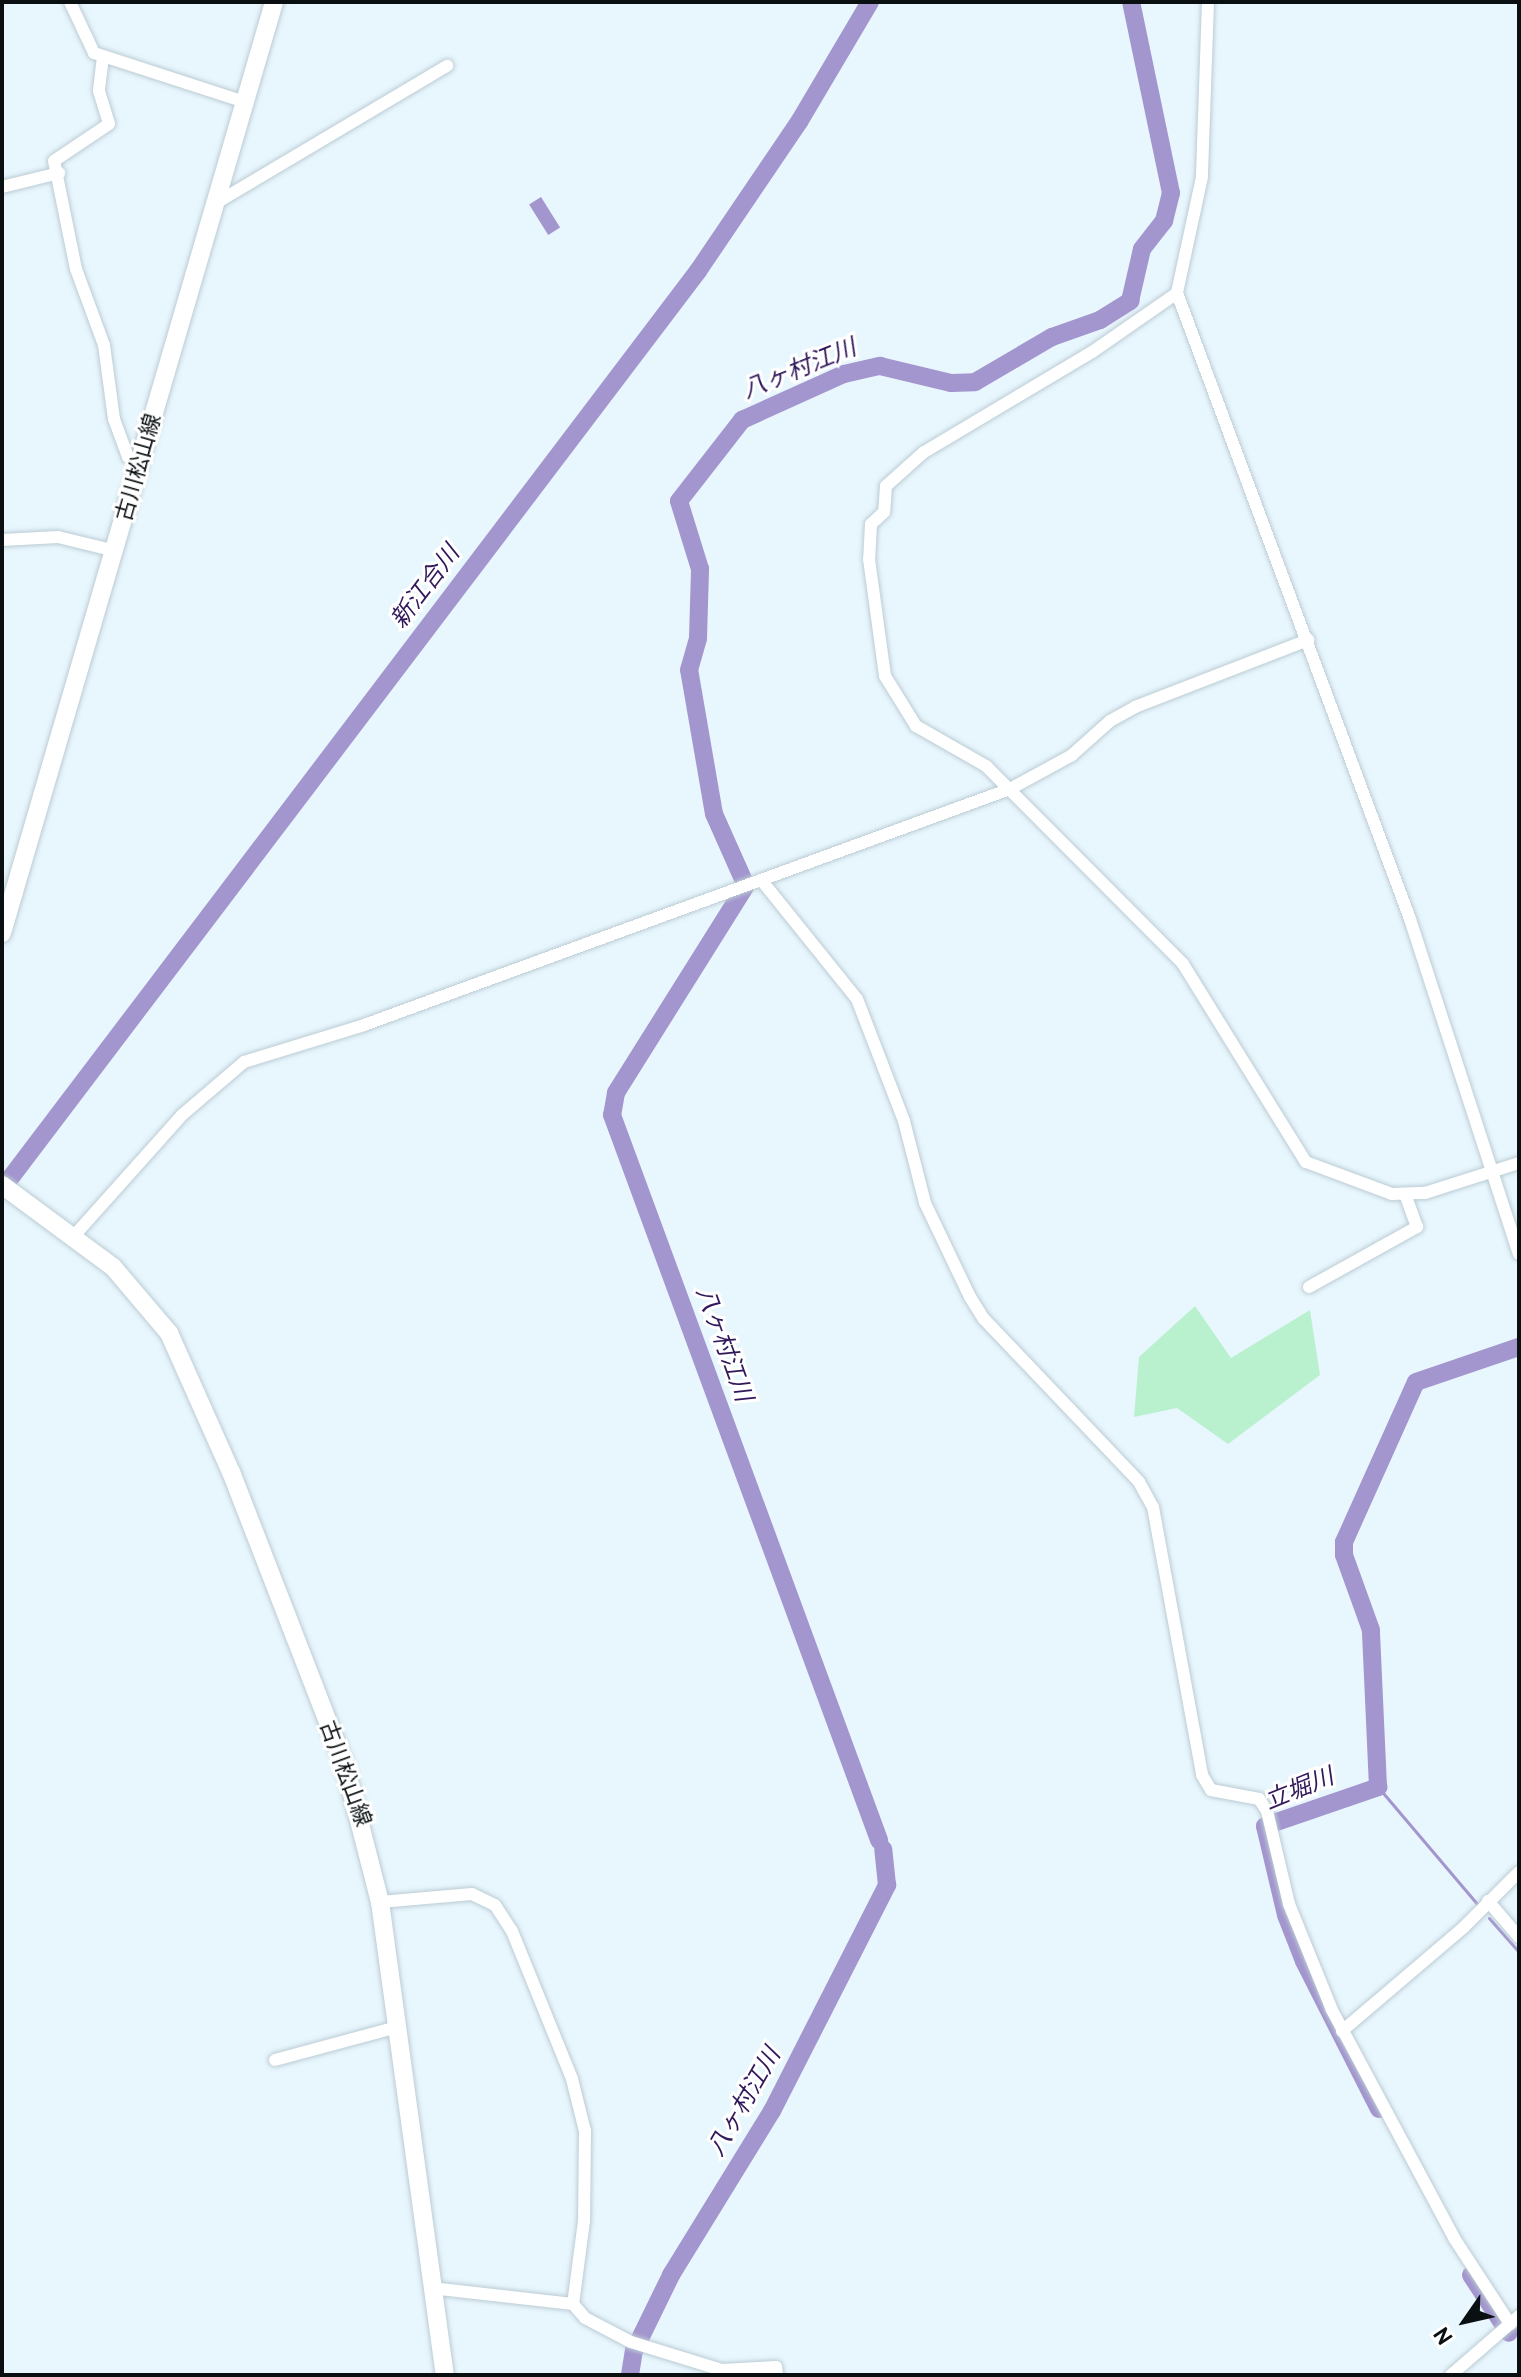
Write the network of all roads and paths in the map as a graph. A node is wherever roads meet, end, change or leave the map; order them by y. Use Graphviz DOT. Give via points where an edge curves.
graph roads {
  1 [pos="70,2"];
  2 [pos="274,2"];
  3 [pos="1208,2"];
  4 [pos="103,57"];
  5 [pos="447,66"];
  6 [pos="245,102"];
  7 [pos="59,173"];
  8 [pos="2,187"];
  9 [pos="216,203"];
  10 [pos="1177,293"];
  11 [pos="141,464"];
  12 [pos="2,540"];
  13 [pos="116,551"];
  14 [pos="1308,640"];
  15 [pos="1010,789"];
  16 [pos="762,881"];
  17 [pos="10,886"];
  18 [pos="2,933"];
  19 [pos="1519,1163"];
  20 [pos="1491,1171"];
  21 [pos="2,1185"];
  22 [pos="1405,1194"];
  23 [pos="73,1237"];
  24 [pos="1519,1254"];
  25 [pos="1309,1287"];
  26 [pos="1519,1872"];
  27 [pos="1488,1901"];
  28 [pos="380,1902"];
  29 [pos="1519,1937"];
  30 [pos="397,2027"];
  31 [pos="1342,2031"];
  32 [pos="275,2060"];
  33 [pos="431,2288"];
  34 [pos="573,2304"];
  35 [pos="1510,2324"];
  36 [pos="445,2375"];
  37 [pos="777,2375"];
  38 [pos="1451,2375"];
  1 -- 4 [label="street" via="89,50"];
  2 -- 6 [label="main road, 古川松山線"];
  3 -- 10 [label="street" via="1202,177"];
  4 -- 6 [label="street"];
  4 -- 7 [label="street" via="99,91 109,124 54,161"];
  5 -- 9 [label="street"];
  6 -- 9 [label="main road, 古川松山線"];
  7 -- 8 [label="street"];
  7 -- 11 [label="street" via="76,269 104,345 114,419 128,457"];
  9 -- 11 [label="main road, 古川松山線"];
  10 -- 14 [label="street"];
  10 -- 15 [label="street" via="1092,352 924,452 886,486 884,512 871,524 869,559 881,656 898,704 916,726 986,766"];
  11 -- 13 [label="main road, 古川松山線"];
  12 -- 13 [label="street" via="58,537"];
  13 -- 17 [label="main road, 古川松山線"];
  14 -- 15 [label="street" via="1135,707 1110,721 1072,755"];
  14 -- 20 [label="street" via="1410,919"];
  15 -- 16 [label="street"];
  15 -- 22 [label="street" via="1183,964 1306,1162"];
  16 -- 23 [label="street" via="364,1025 244,1062 182,1115"];
  16 -- 31 [label="street" via="857,999 904,1121 925,1203 970,1297 984,1319 1139,1482 1153,1507 1202,1775 1211,1790 1259,1799 1289,1904"];
  17 -- 18 [label="main road, 古川松山線"];
  19 -- 20 [label="street"];
  20 -- 22 [label="street"];
  20 -- 24 [label="street"];
  21 -- 23 [label="main road, 古川松山線"];
  22 -- 25 [label="street" via="1417,1227"];
  23 -- 28 [label="main road, 古川松山線" via="136,1290 181,1357 345,1766"];
  26 -- 27 [label="street"];
  27 -- 29 [label="street"];
  27 -- 31 [label="street"];
  28 -- 30 [label="main road, 古川松山線"];
  28 -- 34 [label="street" via="472,1894 495,1905 512,1931 572,2079 585,2131 584,2221"];
  30 -- 32 [label="street"];
  30 -- 33 [label="main road, 古川松山線"];
  31 -- 35 [label="street" via="1454,2238"];
  33 -- 34 [label="street"];
  33 -- 36 [label="main road, 古川松山線"];
  34 -- 37 [label="street" via="585,2318 637,2344 722,2370 776,2367"];
  35 -- 38 [label="street"];
}
